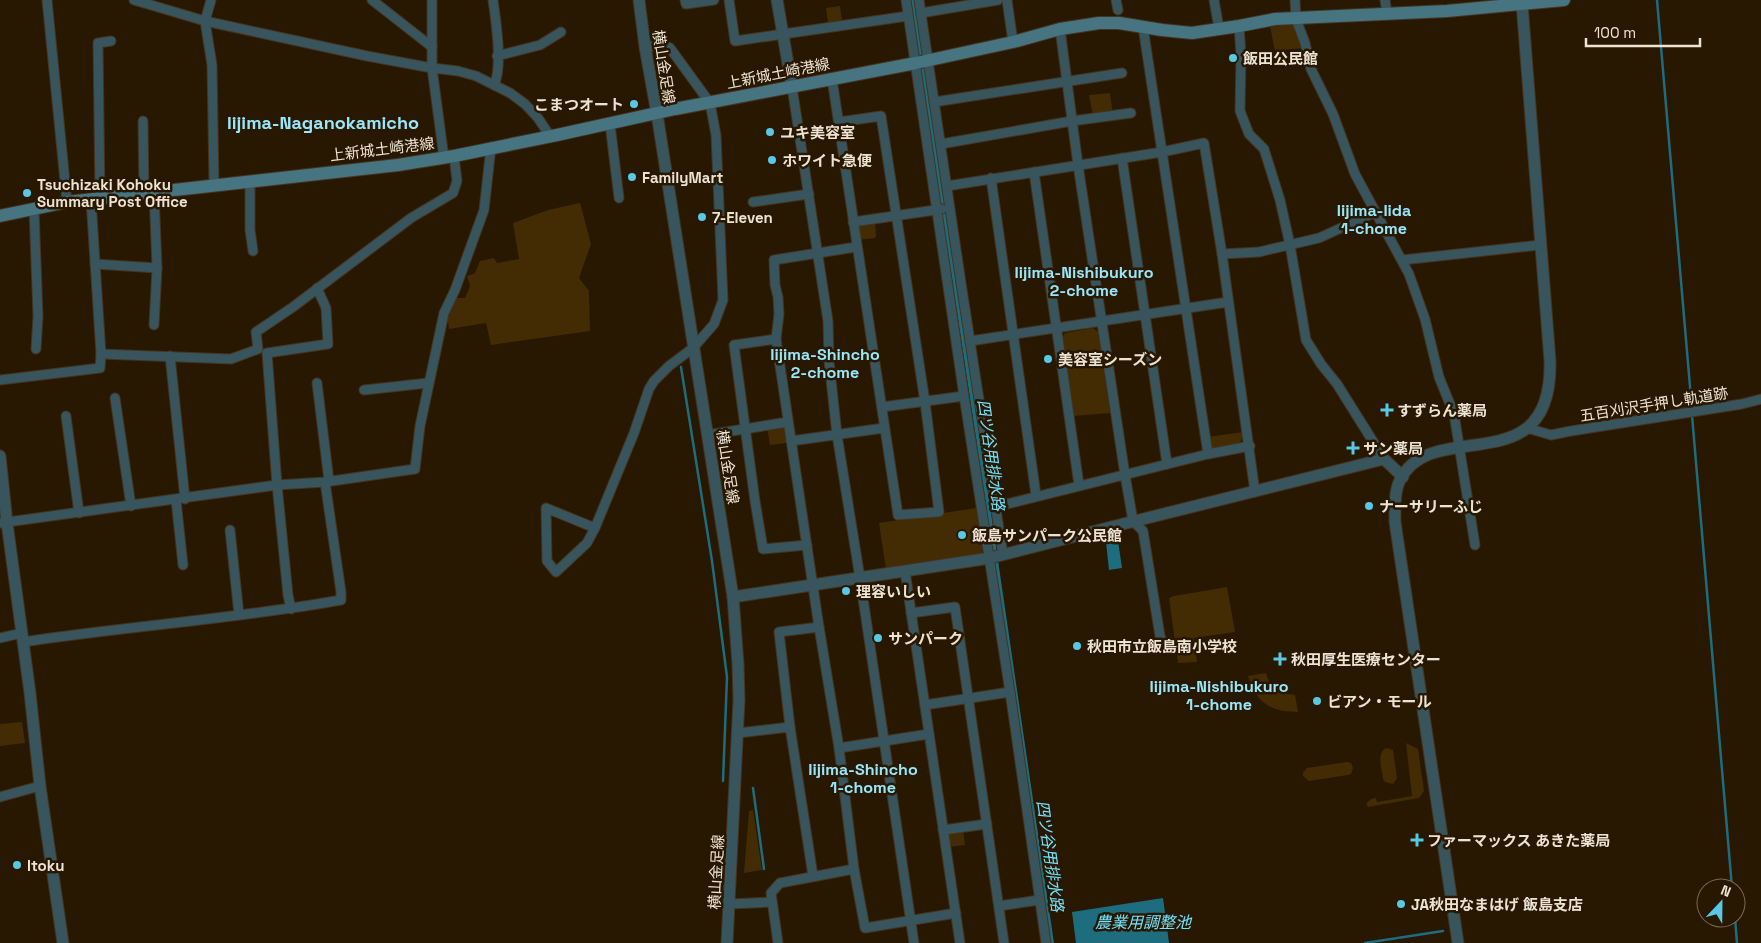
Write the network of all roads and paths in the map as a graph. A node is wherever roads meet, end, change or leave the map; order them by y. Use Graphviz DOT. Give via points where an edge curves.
graph roads {
  1 [pos="46,0"];
  2 [pos="134,0"];
  3 [pos="211,0"];
  4 [pos="372,0"];
  5 [pos="432,0"];
  6 [pos="493,0"];
  7 [pos="639,0"];
  8 [pos="685,0"];
  9 [pos="714,0"];
  10 [pos="729,0"];
  11 [pos="777,0"];
  12 [pos="906,0"];
  13 [pos="919,0"];
  14 [pos="998,0"];
  15 [pos="1007,0"];
  16 [pos="1116,0"];
  17 [pos="1214,0"];
  18 [pos="1295,0"];
  19 [pos="1385,0"];
  20 [pos="1564,0"];
  21 [pos="1522,4"];
  22 [pos="1118,10"];
  23 [pos="921,13"];
  24 [pos="1386,13"];
  25 [pos="908,16"];
  26 [pos="1296,19"];
  27 [pos="205,22"];
  28 [pos="1239,26"];
  29 [pos="1143,27"];
  30 [pos="1219,28"];
  31 [pos="1060,29"];
  32 [pos="561,32"];
  33 [pos="784,35"];
  34 [pos="111,41"];
  35 [pos="1013,42"];
  36 [pos="432,47"];
  37 [pos="645,47"];
  38 [pos="498,56"];
  39 [pos="922,62"];
  40 [pos="432,68"];
  41 [pos="1122,73"];
  42 [pos="832,79"];
  43 [pos="1067,81"];
  44 [pos="494,85"];
  45 [pos="792,87"];
  46 [pos="934,102"];
  47 [pos="710,104"];
  48 [pos="1131,113"];
  49 [pos="657,114"];
  50 [pos="143,121"];
  51 [pos="839,122"];
  52 [pos="1072,122"];
  53 [pos="610,124"];
  54 [pos="550,136"];
  55 [pos="941,144"];
  56 [pos="491,147"];
  57 [pos="1162,152"];
  58 [pos="449,157"];
  59 [pos="1122,158"];
  60 [pos="1078,165"];
  61 [pos="1034,172"];
  62 [pos="992,178"];
  63 [pos="250,181"];
  64 [pos="214,184"];
  65 [pos="947,186"];
  66 [pos="149,192"];
  67 [pos="809,194"];
  68 [pos="619,198"];
  69 [pos="95,199"];
  70 [pos="67,202"];
  71 [pos="753,202"];
  72 [pos="34,209"];
  73 [pos="943,209"];
  74 [pos="1376,212"];
  75 [pos="0,216"];
  76 [pos="897,216"];
  77 [pos="853,222"];
  78 [pos="1290,244"];
  79 [pos="1540,245"];
  80 [pos="856,247"];
  81 [pos="253,251"];
  82 [pos="818,252"];
  83 [pos="1222,254"];
  84 [pos="1402,260"];
  85 [pos="95,264"];
  86 [pos="158,268"];
  87 [pos="318,288"];
  88 [pos="1228,302"];
  89 [pos="1187,309"];
  90 [pos="1145,315"];
  91 [pos="1102,321"];
  92 [pos="154,325"];
  93 [pos="1057,328"];
  94 [pos="1014,334"];
  95 [pos="776,339"];
  96 [pos="970,341"];
  97 [pos="693,348"];
  98 [pos="36,349"];
  99 [pos="101,354"];
  100 [pos="170,356"];
  101 [pos="0,380"];
  102 [pos="317,383"];
  103 [pos="428,383"];
  104 [pos="364,390"];
  105 [pos="964,396"];
  106 [pos="115,398"];
  107 [pos="1761,399"];
  108 [pos="925,402"];
  109 [pos="882,407"];
  110 [pos="66,416"];
  111 [pos="788,422"];
  112 [pos="884,428"];
  113 [pos="1527,428"];
  114 [pos="746,429"];
  115 [pos="707,435"];
  116 [pos="837,435"];
  117 [pos="791,441"];
  118 [pos="1250,446"];
  119 [pos="1461,447"];
  120 [pos="1208,454"];
  121 [pos="0,456"];
  122 [pos="1384,459"];
  123 [pos="1167,464"];
  124 [pos="1125,475"];
  125 [pos="1403,476"];
  126 [pos="327,482"];
  127 [pos="277,485"];
  128 [pos="1080,485"];
  129 [pos="1255,492"];
  130 [pos="1036,496"];
  131 [pos="180,500"];
  132 [pos="131,506"];
  133 [pos="995,507"];
  134 [pos="79,513"];
  135 [pos="1133,521"];
  136 [pos="3,523"];
  137 [pos="595,528"];
  138 [pos="230,530"];
  139 [pos="807,545"];
  140 [pos="1475,545"];
  141 [pos="996,557"];
  142 [pos="182,565"];
  143 [pos="905,571"];
  144 [pos="860,578"];
  145 [pos="813,585"];
  146 [pos="733,597"];
  147 [pos="291,609"];
  148 [pos="911,613"];
  149 [pos="240,615"];
  150 [pos="819,627"];
  151 [pos="0,638"];
  152 [pos="23,638"];
  153 [pos="1170,648"];
  154 [pos="1010,692"];
  155 [pos="968,699"];
  156 [pos="926,705"];
  157 [pos="790,727"];
  158 [pos="738,733"];
  159 [pos="929,734"];
  160 [pos="884,740"];
  161 [pos="839,748"];
  162 [pos="40,786"];
  163 [pos="0,797"];
  164 [pos="987,824"];
  165 [pos="943,830"];
  166 [pos="854,869"];
  167 [pos="813,876"];
  168 [pos="1040,900"];
  169 [pos="772,902"];
  170 [pos="730,904"];
  171 [pos="999,906"];
  172 [pos="956,912"];
  173 [pos="911,920"];
  174 [pos="63,943"];
  175 [pos="727,943"];
  176 [pos="778,943"];
  177 [pos="914,943"];
  178 [pos="960,943"];
  179 [pos="1004,943"];
  180 [pos="1046,943"];
  181 [pos="1458,943"];
  1 -- 70 [label="street"];
  2 -- 27 [label="street"];
  3 -- 27 [label="street"];
  4 -- 36 [label="street"];
  5 -- 36 [label="street"];
  6 -- 38 [label="street"];
  7 -- 37 [label="street, 横山金足線"];
  8 -- 9 [label="street" via="686,4"];
  10 -- 33 [label="street" via="735,41"];
  11 -- 33 [label="street"];
  12 -- 25 [label="street"];
  13 -- 23 [label="street"];
  14 -- 23 [label="street"];
  15 -- 35 [label="street"];
  16 -- 22 [label="street"];
  17 -- 30 [label="street"];
  18 -- 26 [label="street"];
  19 -- 24 [label="street"];
  20 -- 21 [label="main road, 上新城土崎港線"];
  21 -- 24 [label="main road, 上新城土崎港線"];
  21 -- 79 [label="street"];
  23 -- 39 [label="street"];
  24 -- 26 [label="main road, 上新城土崎港線"];
  25 -- 33 [label="street"];
  25 -- 39 [label="street"];
  26 -- 28 [label="main road, 上新城土崎港線" via="1275,19"];
  26 -- 74 [label="street" via="1310,69 1333,114 1355,174"];
  27 -- 40 [label="street"];
  27 -- 64 [label="street" via="212,65"];
  28 -- 30 [label="main road, 上新城土崎港線"];
  28 -- 78 [label="street" via="1240,112 1249,134 1264,150"];
  29 -- 30 [label="main road, 上新城土崎港線" via="1192,32"];
  29 -- 31 [label="main road, 上新城土崎港線" via="1099,23"];
  29 -- 57 [label="street"];
  31 -- 35 [label="main road, 上新城土崎港線"];
  31 -- 43 [label="street"];
  32 -- 38 [label="street" via="540,45"];
  33 -- 45 [label="street"];
  34 -- 69 [label="street" via="98,43"];
  35 -- 39 [label="main road, 上新城土崎港線"];
  36 -- 40 [label="street"];
  37 -- 47 [label="street" via="664,45 670,48"];
  37 -- 49 [label="street, 横山金足線"];
  38 -- 44 [label="street"];
  39 -- 42 [label="main road, 上新城土崎港線"];
  39 -- 46 [label="street"];
  39 -- 73 [label="street"];
  40 -- 44 [label="street" via="458,71"];
  40 -- 58 [label="street"];
  41 -- 43 [label="street"];
  42 -- 45 [label="main road, 上新城土崎港線"];
  42 -- 51 [label="street"];
  43 -- 46 [label="street"];
  43 -- 52 [label="street"];
  44 -- 54 [label="street" via="525,104"];
  45 -- 47 [label="main road, 上新城土崎港線"];
  45 -- 67 [label="street"];
  46 -- 55 [label="street"];
  47 -- 49 [label="main road, 上新城土崎港線"];
  47 -- 97 [label="street" via="716,135 723,300 714,324"];
  48 -- 52 [label="street"];
  49 -- 53 [label="main road, 上新城土崎港線"];
  49 -- 97 [label="street, 横山金足線"];
  50 -- 66 [label="street"];
  51 -- 76 [label="street" via="881,116"];
  51 -- 77 [label="street"];
  52 -- 55 [label="street"];
  52 -- 60 [label="street"];
  53 -- 54 [label="main road, 上新城土崎港線"];
  53 -- 68 [label="street"];
  54 -- 56 [label="main road, 上新城土崎港線"];
  55 -- 65 [label="street"];
  56 -- 58 [label="main road, 上新城土崎港線"];
  56 -- 103 [label="street" via="484,210 444,313"];
  57 -- 59 [label="street"];
  57 -- 83 [label="street" via="1204,143"];
  57 -- 89 [label="street"];
  58 -- 63 [label="main road, 上新城土崎港線"];
  58 -- 87 [label="street" via="456,181 453,193 411,218"];
  59 -- 60 [label="street"];
  59 -- 90 [label="street"];
  60 -- 61 [label="street"];
  60 -- 91 [label="street"];
  61 -- 62 [label="street"];
  61 -- 93 [label="street"];
  62 -- 65 [label="street"];
  62 -- 94 [label="street"];
  63 -- 64 [label="main road, 上新城土崎港線"];
  63 -- 81 [label="street"];
  64 -- 66 [label="main road, 上新城土崎港線"];
  65 -- 73 [label="street"];
  66 -- 69 [label="main road, 上新城土崎港線"];
  66 -- 86 [label="street"];
  67 -- 71 [label="street"];
  67 -- 82 [label="street"];
  69 -- 70 [label="main road, 上新城土崎港線"];
  69 -- 85 [label="street"];
  70 -- 72 [label="main road, 上新城土崎港線"];
  72 -- 75 [label="main road, 上新城土崎港線"];
  72 -- 98 [label="street"];
  73 -- 76 [label="street"];
  73 -- 96 [label="street"];
  73 -- 105 [label="street"];
  74 -- 78 [label="street" via="1319,238"];
  74 -- 84 [label="street"];
  76 -- 77 [label="street"];
  76 -- 108 [label="street"];
  77 -- 80 [label="street"];
  78 -- 83 [label="street" via="1259,252"];
  78 -- 122 [label="street" via="1306,340"];
  79 -- 84 [label="street"];
  79 -- 113 [label="street" via="1550,377 1543,407"];
  80 -- 82 [label="street"];
  80 -- 109 [label="street"];
  82 -- 95 [label="street" via="774,260 778,297"];
  82 -- 116 [label="street" via="828,321"];
  83 -- 88 [label="street"];
  84 -- 119 [label="street" via="1425,319"];
  85 -- 86 [label="street"];
  85 -- 99 [label="street"];
  86 -- 92 [label="street"];
  87 -- 100 [label="street" via="256,332 258,349 231,359"];
  87 -- 127 [label="street" via="326,308 328,344 267,352"];
  88 -- 89 [label="street"];
  88 -- 118 [label="street"];
  89 -- 90 [label="street"];
  89 -- 120 [label="street"];
  90 -- 91 [label="street"];
  90 -- 123 [label="street"];
  91 -- 93 [label="street"];
  91 -- 124 [label="street"];
  93 -- 94 [label="street"];
  93 -- 128 [label="street"];
  94 -- 96 [label="street"];
  94 -- 130 [label="street"];
  95 -- 111 [label="street"];
  95 -- 114 [label="street" via="734,345"];
  96 -- 133 [label="street"];
  97 -- 115 [label="street, 横山金足線"];
  97 -- 137 [label="street" via="668,366 649,389"];
  99 -- 100 [label="street"];
  99 -- 101 [label="street" via="100,368"];
  100 -- 131 [label="street"];
  102 -- 126 [label="street"];
  103 -- 104 [label="street"];
  103 -- 126 [label="street" via="415,469"];
  105 -- 108 [label="street"];
  105 -- 141 [label="street"];
  106 -- 132 [label="street"];
  107 -- 113 [label="street, 五百刈沢手押し軌道跡" via="1551,436"];
  108 -- 109 [label="street"];
  108 -- 112 [label="street" via="939,512 898,515"];
  109 -- 112 [label="street"];
  110 -- 134 [label="street"];
  111 -- 114 [label="street"];
  111 -- 117 [label="street"];
  112 -- 116 [label="street"];
  113 -- 119 [label="street" via="1497,442"];
  114 -- 115 [label="street"];
  114 -- 139 [label="street" via="763,549"];
  115 -- 146 [label="street, 横山金足線"];
  116 -- 117 [label="street"];
  116 -- 144 [label="street"];
  117 -- 139 [label="street"];
  118 -- 120 [label="street"];
  118 -- 129 [label="street"];
  119 -- 125 [label="street" via="1427,455"];
  119 -- 140 [label="street"];
  120 -- 123 [label="street"];
  121 -- 136 [label="street"];
  122 -- 125 [label="street"];
  122 -- 129 [label="street"];
  123 -- 124 [label="street"];
  124 -- 128 [label="street"];
  124 -- 135 [label="street"];
  125 -- 181 [label="street" via="1395,502 1395,522"];
  126 -- 127 [label="street"];
  126 -- 147 [label="street" via="341,600"];
  127 -- 131 [label="street"];
  127 -- 147 [label="street"];
  128 -- 130 [label="street"];
  129 -- 135 [label="street"];
  130 -- 133 [label="street"];
  131 -- 132 [label="street"];
  131 -- 142 [label="street"];
  132 -- 134 [label="street"];
  133 -- 141 [label="street"];
  134 -- 136 [label="street"];
  135 -- 141 [label="street"];
  135 -- 153 [label="street" via="1143,531 1160,636"];
  136 -- 152 [label="street"];
  137 -- 137 [label="street" via="587,543 556,572 547,561 546,508"];
  138 -- 149 [label="street"];
  139 -- 145 [label="street"];
  141 -- 143 [label="street"];
  141 -- 154 [label="street"];
  143 -- 144 [label="street"];
  143 -- 148 [label="street"];
  144 -- 145 [label="street"];
  144 -- 160 [label="street"];
  145 -- 146 [label="street"];
  145 -- 150 [label="street"];
  146 -- 158 [label="street, 横山金足線" via="739,683"];
  147 -- 149 [label="street"];
  148 -- 155 [label="street" via="955,607"];
  148 -- 156 [label="street"];
  149 -- 152 [label="street"];
  150 -- 157 [label="street" via="779,632"];
  150 -- 161 [label="street"];
  151 -- 152 [label="street"];
  152 -- 162 [label="street"];
  154 -- 155 [label="street"];
  154 -- 168 [label="street"];
  155 -- 156 [label="street"];
  155 -- 164 [label="street"];
  156 -- 159 [label="street"];
  157 -- 158 [label="street"];
  157 -- 167 [label="street"];
  158 -- 170 [label="street, 横山金足線"];
  159 -- 160 [label="street"];
  159 -- 165 [label="street"];
  160 -- 161 [label="street"];
  160 -- 173 [label="street"];
  161 -- 166 [label="street"];
  162 -- 163 [label="street"];
  162 -- 174 [label="street"];
  164 -- 165 [label="street"];
  164 -- 171 [label="street"];
  165 -- 172 [label="street"];
  166 -- 167 [label="street"];
  166 -- 173 [label="street" via="865,928"];
  167 -- 169 [label="street" via="780,883 771,893"];
  168 -- 171 [label="street"];
  168 -- 180 [label="street"];
  169 -- 170 [label="street"];
  169 -- 176 [label="street"];
  170 -- 175 [label="street, 横山金足線"];
  171 -- 179 [label="street"];
  172 -- 173 [label="street"];
  172 -- 178 [label="street"];
  173 -- 177 [label="street"];
}
